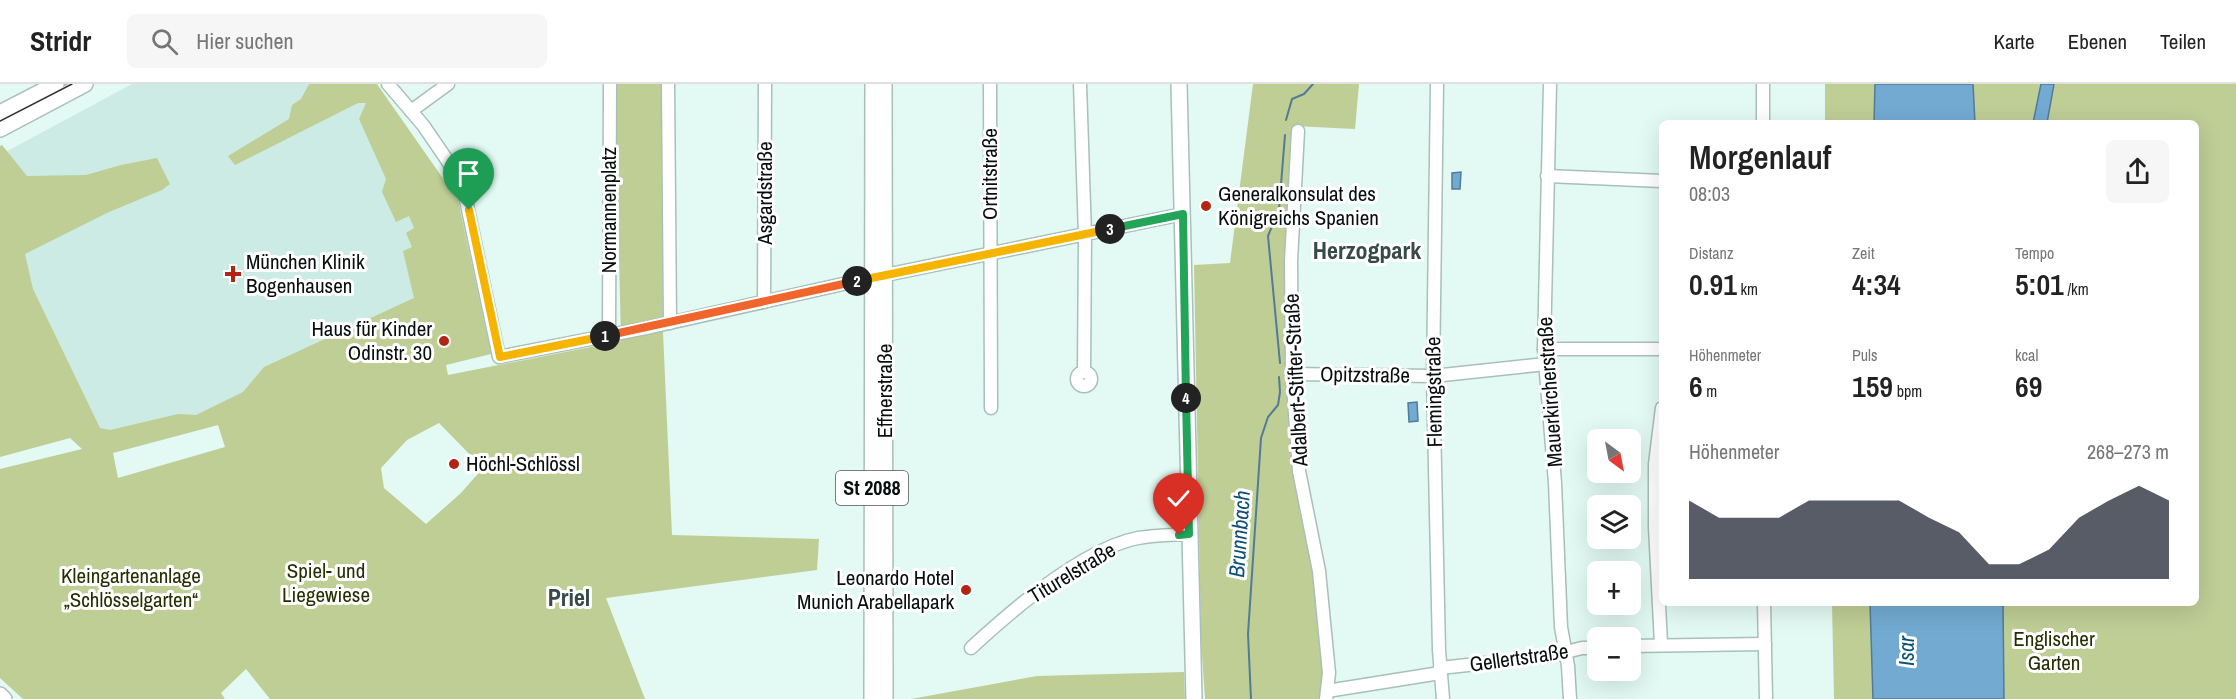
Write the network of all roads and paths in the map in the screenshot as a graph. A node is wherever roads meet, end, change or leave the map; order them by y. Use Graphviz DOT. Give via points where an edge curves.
graph roads {
  1 [pos="56,84"];
  2 [pos="85,84"];
  3 [pos="388,84"];
  4 [pos="447,84"];
  5 [pos="610,84"];
  6 [pos="668,84"];
  7 [pos="765,84"];
  8 [pos="873,84"];
  9 [pos="884,84"];
  10 [pos="990,84"];
  11 [pos="1080,84"];
  12 [pos="1179,84"];
  13 [pos="1437,84"];
  14 [pos="1550,84"];
  15 [pos="1763,84"];
  16 [pos="411,111"];
  17 [pos="0,113"];
  18 [pos="1763,120"];
  19 [pos="0,129"];
  20 [pos="1298,132"];
  21 [pos="1547,176"];
  22 [pos="1659,181"];
  23 [pos="1183,214"];
  24 [pos="1085,235"];
  25 [pos="991,254"];
  26 [pos="878,277"];
  27 [pos="764,302"];
  28 [pos="670,323"];
  29 [pos="609,335"];
  30 [pos="1544,349"];
  31 [pos="1659,349"];
  32 [pos="1546,364"];
  33 [pos="1084,372"];
  34 [pos="1292,374"];
  35 [pos="1433,376"];
  36 [pos="991,408"];
  37 [pos="1659,432"];
  38 [pos="1189,534"];
  39 [pos="1659,601"];
  40 [pos="1659,606"];
  41 [pos="1764,606"];
  42 [pos="1661,644"];
  43 [pos="1765,644"];
  44 [pos="1641,645"];
  45 [pos="971,648"];
  46 [pos="1587,649"];
  47 [pos="1565,652"];
  48 [pos="1440,671"];
  49 [pos="0,695"];
  50 [pos="1327,695"];
  51 [pos="4,699"];
  52 [pos="872,699"];
  53 [pos="885,699"];
  54 [pos="1194,699"];
  55 [pos="1443,699"];
  56 [pos="1570,699"];
  57 [pos="1766,699"];
  1 -- 17 [label="main road"];
  2 -- 19 [label="main road"];
  3 -- 16 [label="street"];
  4 -- 16 [label="street"];
  5 -- 29 [label="street, Normannenplatz"];
  6 -- 28 [label="street"];
  7 -- 27 [label="street, Asgardstraße"];
  8 -- 26 [label="main road, Effnerstraße / St 2088"];
  9 -- 26 [label="main road, Effnerstraße / St 2088"];
  10 -- 25 [label="street, Ortnitstraße"];
  11 -- 24 [label="street"];
  12 -- 23 [label="main road"];
  13 -- 35 [label="street, Flemingstraße"];
  14 -- 21 [label="street, Mauerkircherstraße"];
  15 -- 18 [label="street"];
  16 -- 29 [label="street" via="447,160 466,200 500,357"];
  20 -- 34 [label="street, Adalbert-Stifter-Straße" via="1291,261"];
  21 -- 22 [label="street"];
  21 -- 30 [label="street, Mauerkircherstraße"];
  23 -- 24 [label="street"];
  23 -- 38 [label="main road"];
  24 -- 25 [label="street"];
  24 -- 33 [label="street"];
  25 -- 26 [label="street"];
  25 -- 36 [label="street, Ortnitstraße"];
  26 -- 27 [label="street"];
  26 -- 52 [label="main road, Effnerstraße / St 2088"];
  26 -- 53 [label="main road, Effnerstraße / St 2088"];
  27 -- 28 [label="street"];
  28 -- 29 [label="street"];
  30 -- 31 [label="street"];
  30 -- 32 [label="street, Mauerkircherstraße"];
  32 -- 35 [label="street, Opitzstraße"];
  32 -- 47 [label="street, Mauerkircherstraße"];
  34 -- 35 [label="street, Opitzstraße"];
  34 -- 50 [label="street, Adalbert-Stifter-Straße" via="1298,463 1319,571 1329,673"];
  35 -- 48 [label="street, Flemingstraße"];
  37 -- 39 [label="street" via="1655,464"];
  38 -- 45 [label="street, Titurelstraße" via="1138,538 1104,549 1044,586"];
  38 -- 54 [label="main road"];
  40 -- 42 [label="street"];
  41 -- 43 [label="street"];
  42 -- 43 [label="street"];
  42 -- 44 [label="street"];
  43 -- 57 [label="street"];
  46 -- 47 [label="street, Gellertstraße"];
  47 -- 48 [label="street, Gellertstraße"];
  47 -- 56 [label="street, Mauerkircherstraße"];
  48 -- 50 [label="street, Gellertstraße"];
  48 -- 55 [label="street, Flemingstraße"];
  49 -- 51 [label="main road"];
}
